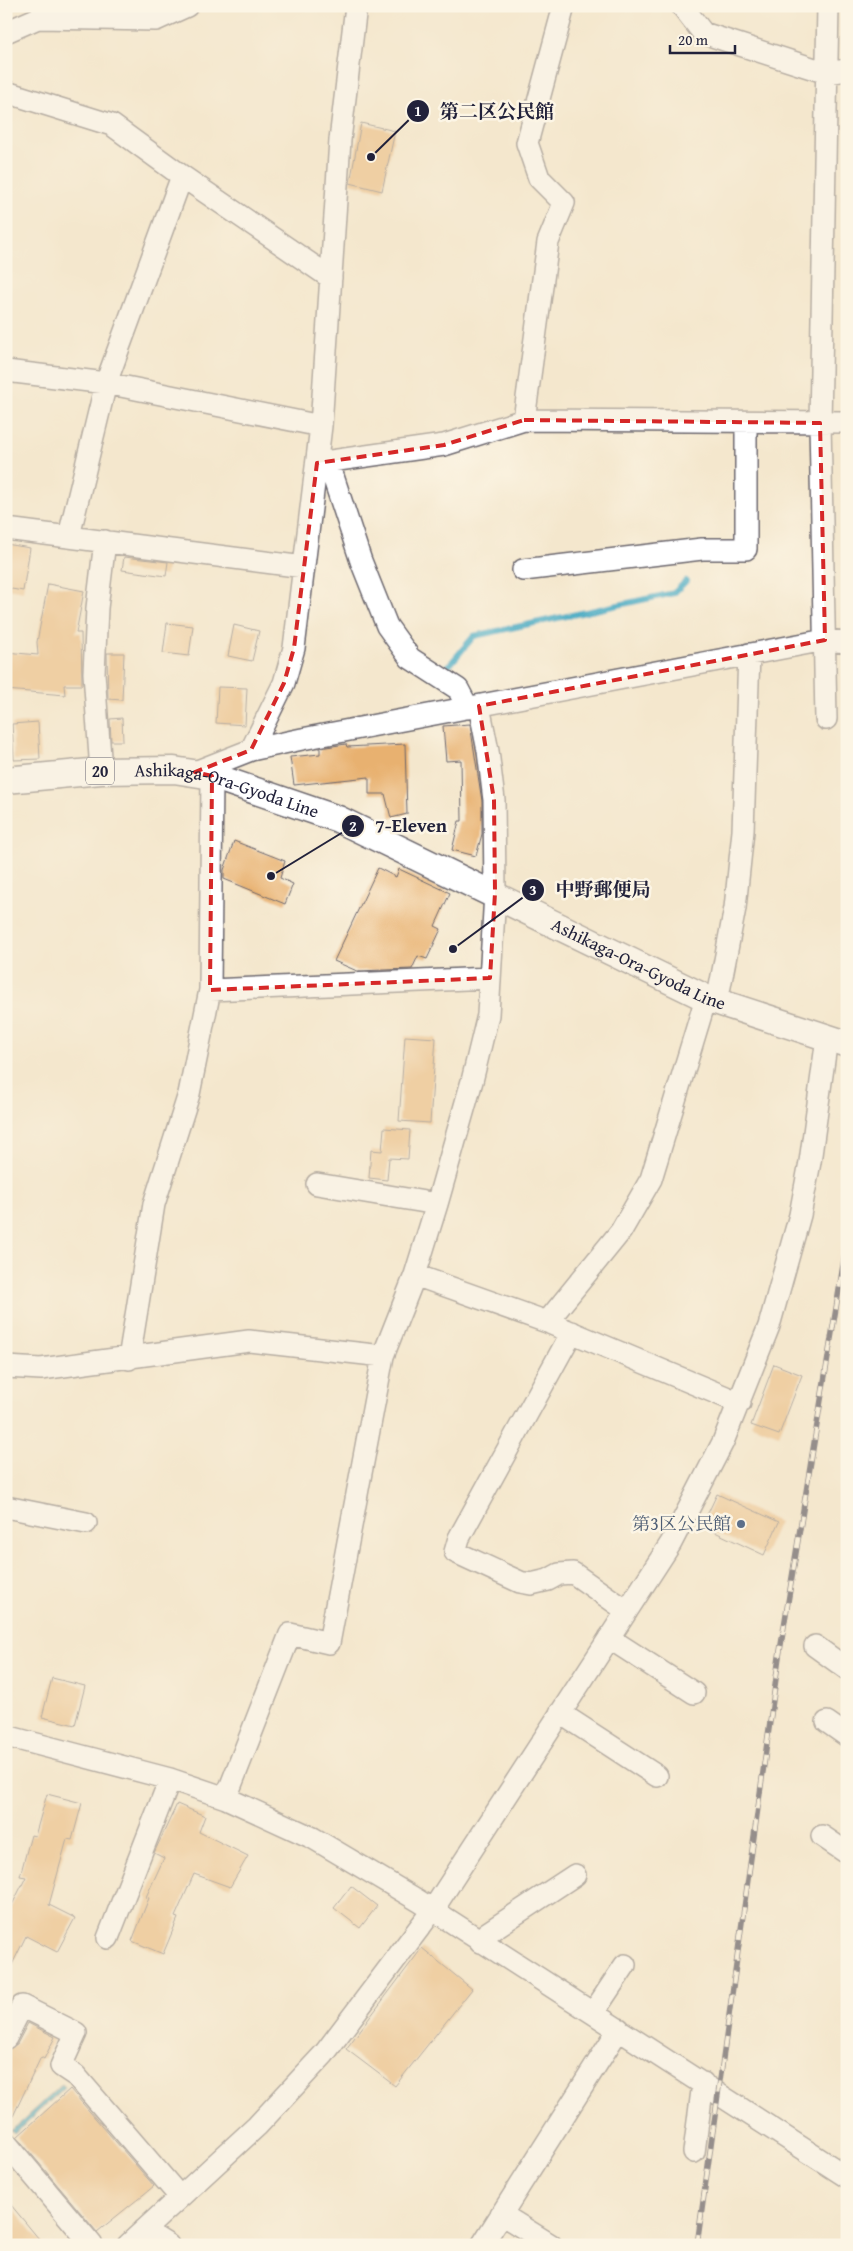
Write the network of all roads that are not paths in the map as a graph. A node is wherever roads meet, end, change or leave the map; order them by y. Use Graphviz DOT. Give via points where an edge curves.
graph roads {
  1 [pos="187,6"];
  2 [pos="356,6"];
  3 [pos="564,6"];
  4 [pos="682,6"];
  5 [pos="828,6"];
  6 [pos="6,32"];
  7 [pos="837,71"];
  8 [pos="6,92"];
  9 [pos="182,176"];
  10 [pos="331,278"];
  11 [pos="6,371"];
  12 [pos="106,383"];
  13 [pos="524,420"];
  14 [pos="746,422"];
  15 [pos="847,422"];
  16 [pos="820,423"];
  17 [pos="321,426"];
  18 [pos="322,462"];
  19 [pos="6,529"];
  20 [pos="70,536"];
  21 [pos="105,541"];
  22 [pos="304,567"];
  23 [pos="523,570"];
  24 [pos="847,626"];
  25 [pos="825,640"];
  26 [pos="847,642"];
  27 [pos="749,654"];
  28 [pos="473,707"];
  29 [pos="826,718"];
  30 [pos="251,750"];
  31 [pos="101,771"];
  32 [pos="204,774"];
  33 [pos="6,780"];
  34 [pos="495,894"];
  35 [pos="490,978"];
  36 [pos="210,990"];
  37 [pos="711,1000"];
  38 [pos="837,1041"];
  39 [pos="317,1184"];
  40 [pos="437,1204"];
  41 [pos="415,1275"];
  42 [pos="547,1322"];
  43 [pos="572,1332"];
  44 [pos="383,1356"];
  45 [pos="128,1359"];
  46 [pos="6,1367"];
  47 [pos="740,1403"];
  48 [pos="6,1507"];
  49 [pos="86,1523"];
  50 [pos="627,1611"];
  51 [pos="609,1638"];
  52 [pos="815,1646"];
  53 [pos="847,1669"];
  54 [pos="694,1693"];
  55 [pos="560,1713"];
  56 [pos="827,1722"];
  57 [pos="6,1736"];
  58 [pos="847,1736"];
  59 [pos="657,1776"];
  60 [pos="170,1779"];
  61 [pos="226,1798"];
  62 [pos="822,1836"];
  63 [pos="847,1853"];
  64 [pos="575,1875"];
  65 [pos="432,1911"];
  66 [pos="108,1938"];
  67 [pos="480,1942"];
  68 [pos="625,1965"];
  69 [pos="593,2013"];
  70 [pos="619,2029"];
  71 [pos="6,2038"];
  72 [pos="703,2084"];
  73 [pos="6,2143"];
  74 [pos="694,2152"];
  75 [pos="847,2177"];
  76 [pos="180,2197"];
  77 [pos="501,2214"];
  78 [pos="144,2230"];
  79 [pos="92,2245"];
  80 [pos="128,2245"];
  81 [pos="168,2245"];
  82 [pos="482,2245"];
  83 [pos="551,2245"];
  1 -- 6 [label="street" via="156,20 38,18"];
  2 -- 10 [label="street" via="340,140"];
  3 -- 13 [label="street" via="527,143 539,178 564,203 548,242"];
  4 -- 7 [label="street" via="703,33"];
  5 -- 7 [label="street"];
  7 -- 16 [label="street"];
  8 -- 9 [label="street" via="112,125"];
  9 -- 10 [label="street"];
  9 -- 12 [label="street"];
  10 -- 17 [label="street"];
  11 -- 12 [label="street"];
  12 -- 17 [label="street"];
  12 -- 20 [label="street"];
  13 -- 14 [label="street"];
  13 -- 18 [label="street" via="444,445"];
  14 -- 16 [label="street"];
  14 -- 23 [label="street" via="746,548 702,549"];
  15 -- 16 [label="street"];
  16 -- 25 [label="street"];
  17 -- 18 [label="street"];
  18 -- 22 [label="street"];
  18 -- 28 [label="street" via="387,626 410,658 458,689"];
  19 -- 20 [label="street"];
  20 -- 21 [label="street"];
  21 -- 22 [label="street"];
  21 -- 31 [label="street" via="96,608 94,673"];
  22 -- 30 [label="street" via="294,648 284,683"];
  24 -- 25 [label="street"];
  25 -- 26 [label="street"];
  25 -- 27 [label="street"];
  25 -- 29 [label="street"];
  27 -- 28 [label="street"];
  27 -- 37 [label="street" via="742,841 736,908"];
  28 -- 30 [label="street"];
  28 -- 34 [label="street" via="488,751 494,800"];
  30 -- 32 [label="street"];
  31 -- 32 [label="main road, Ashikaga-Ora-Gyoda Line / 20"];
  31 -- 33 [label="main road, Ashikaga-Ora-Gyoda Line / 20"];
  32 -- 34 [label="main road, Ashikaga-Ora-Gyoda Line / 20" via="338,819"];
  32 -- 36 [label="street"];
  34 -- 35 [label="street"];
  34 -- 37 [label="main road, Ashikaga-Ora-Gyoda Line / 20"];
  35 -- 36 [label="street"];
  35 -- 40 [label="street" via="486,1025"];
  36 -- 45 [label="street" via="188,1094 154,1204"];
  37 -- 38 [label="main road, Ashikaga-Ora-Gyoda Line / 20"];
  37 -- 42 [label="street" via="651,1179 622,1231"];
  38 -- 47 [label="street" via="800,1215 769,1326"];
  39 -- 40 [label="street"];
  40 -- 41 [label="street"];
  41 -- 42 [label="street"];
  41 -- 44 [label="street"];
  42 -- 43 [label="street"];
  43 -- 47 [label="street"];
  43 -- 50 [label="street" via="459,1538 455,1552 531,1584 559,1574 573,1573"];
  44 -- 45 [label="street" via="249,1341"];
  44 -- 61 [label="street" via="329,1643 290,1634"];
  45 -- 46 [label="street" via="42,1369"];
  47 -- 50 [label="street" via="700,1490 671,1543"];
  48 -- 49 [label="street"];
  50 -- 51 [label="street"];
  51 -- 54 [label="street"];
  51 -- 55 [label="street"];
  52 -- 53 [label="street"];
  55 -- 59 [label="street"];
  55 -- 65 [label="street"];
  56 -- 58 [label="street"];
  57 -- 60 [label="street"];
  60 -- 61 [label="street"];
  60 -- 66 [label="street"];
  61 -- 65 [label="street" via="313,1838"];
  62 -- 63 [label="street"];
  64 -- 67 [label="street" via="487,1933"];
  65 -- 67 [label="street"];
  65 -- 76 [label="street" via="324,2054 257,2126"];
  67 -- 69 [label="street"];
  68 -- 69 [label="street"];
  69 -- 70 [label="street"];
  70 -- 72 [label="street"];
  70 -- 77 [label="street"];
  71 -- 76 [label="street" via="22,2006 76,2034 61,2066 76,2076"];
  72 -- 74 [label="street"];
  72 -- 75 [label="street"];
  73 -- 79 [label="street"];
  76 -- 78 [label="street"];
  77 -- 82 [label="street"];
  77 -- 83 [label="street"];
  78 -- 80 [label="street"];
  78 -- 81 [label="street"];
}
